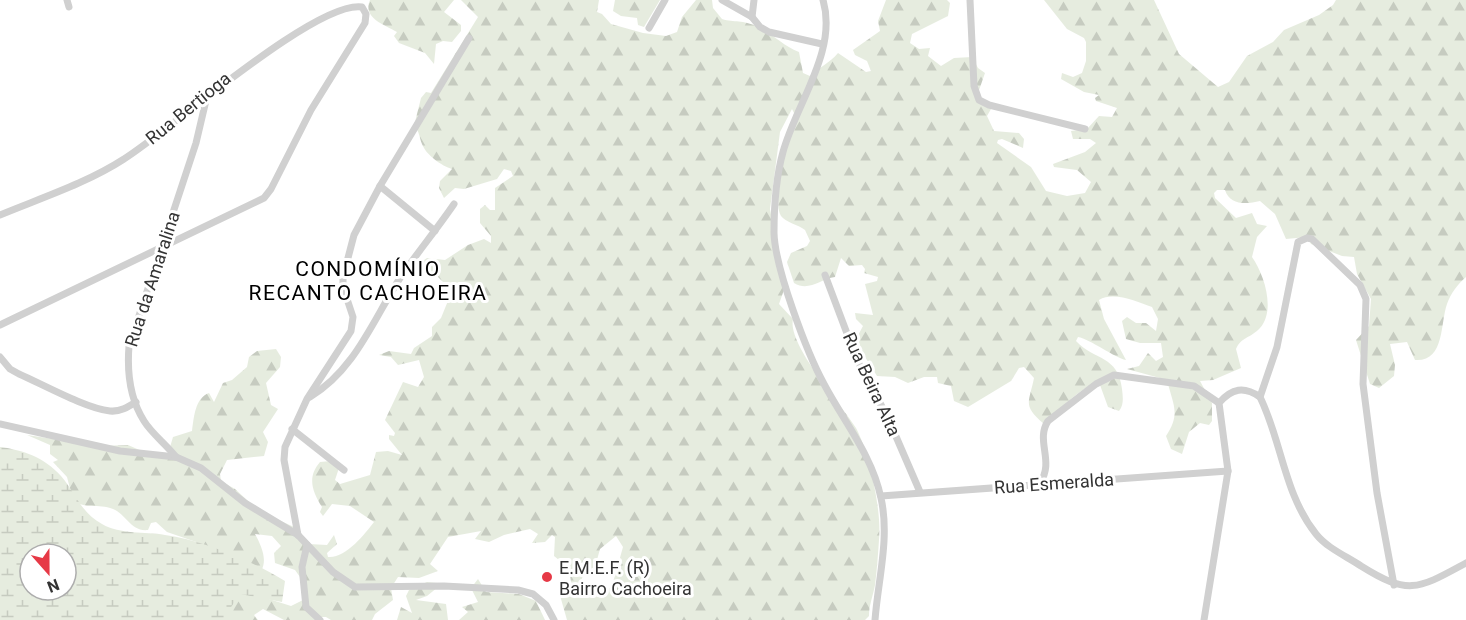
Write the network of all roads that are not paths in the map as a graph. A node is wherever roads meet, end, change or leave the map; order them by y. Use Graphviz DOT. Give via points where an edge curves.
graph roads {
  1 [pos="665,0"];
  2 [pos="722,0"];
  3 [pos="754,0"];
  4 [pos="823,0"];
  5 [pos="970,0"];
  6 [pos="326,6"];
  7 [pos="318,11"];
  8 [pos="752,17"];
  9 [pos="649,28"];
  10 [pos="469,38"];
  11 [pos="822,44"];
  12 [pos="208,92"];
  13 [pos="1085,129"];
  14 [pos="380,186"];
  15 [pos="454,204"];
  16 [pos="0,215"];
  17 [pos="435,231"];
  18 [pos="162,249"];
  19 [pos="825,275"];
  20 [pos="0,325"];
  21 [pos="0,357"];
  22 [pos="1260,397"];
  23 [pos="308,399"];
  24 [pos="136,402"];
  25 [pos="1219,403"];
  26 [pos="0,424"];
  27 [pos="292,429"];
  28 [pos="176,457"];
  29 [pos="344,470"];
  30 [pos="1228,471"];
  31 [pos="1040,483"];
  32 [pos="920,492"];
  33 [pos="881,496"];
  34 [pos="298,535"];
  35 [pos="307,545"];
  36 [pos="1466,563"];
  37 [pos="1394,585"];
  38 [pos="320,620"];
  39 [pos="554,620"];
  40 [pos="875,620"];
  41 [pos="1204,620"];
  1 -- 9 [label="street"];
  2 -- 8 [label="street"];
  3 -- 8 [label="street"];
  4 -- 11 [label="street" via="826,20"];
  5 -- 13 [label="street" via="974,86 979,100"];
  6 -- 18 [label="street" via="356,3 366,14 364,23 311,110 272,189 264,198"];
  7 -- 12 [label="street, Rua Bertioga" via="262,47"];
  8 -- 11 [label="street" via="770,32"];
  10 -- 14 [label="street"];
  11 -- 33 [label="street" via="783,152 774,233 798,322 823,383 870,464"];
  12 -- 16 [label="street, Rua Bertioga" via="126,159"];
  12 -- 18 [label="street, Rua da Amaralina"];
  14 -- 17 [label="street"];
  14 -- 23 [label="street" via="354,235 342,277 353,317 351,331"];
  15 -- 17 [label="street"];
  17 -- 23 [label="street" via="401,278 363,343 336,377"];
  18 -- 20 [label="street"];
  18 -- 24 [label="street, Rua da Amaralina" via="129,346 127,366"];
  19 -- 32 [label="street, Rua Beira Alta" via="857,360"];
  21 -- 24 [label="street" via="19,374 109,411"];
  22 -- 25 [label="street" via="1249,389 1238,389"];
  22 -- 37 [label="street" via="1291,491 1317,535"];
  22 -- 37 [label="street" via="1277,347 1296,248 1301,239 1312,239 1360,285 1366,299 1363,384"];
  23 -- 27 [label="street"];
  24 -- 28 [label="street, Rua da Amaralina" via="144,421"];
  25 -- 30 [label="street"];
  25 -- 31 [label="street" via="1194,386 1178,382 1121,375 1105,378 1048,421 1044,428 1047,470"];
  26 -- 28 [label="street" via="120,451"];
  27 -- 29 [label="street"];
  27 -- 34 [label="street" via="284,460"];
  28 -- 34 [label="street" via="201,468 245,503"];
  30 -- 31 [label="street, Rua Esmeralda"];
  30 -- 41 [label="street"];
  31 -- 32 [label="street, Rua Esmeralda"];
  32 -- 33 [label="street, Rua Esmeralda"];
  33 -- 40 [label="street" via="885,530"];
  34 -- 35 [label="street"];
  35 -- 38 [label="street" via="302,567 306,607"];
  35 -- 39 [label="street" via="333,572 355,587 518,590 533,594 546,605"];
  36 -- 37 [label="street" via="1426,583"];
}
